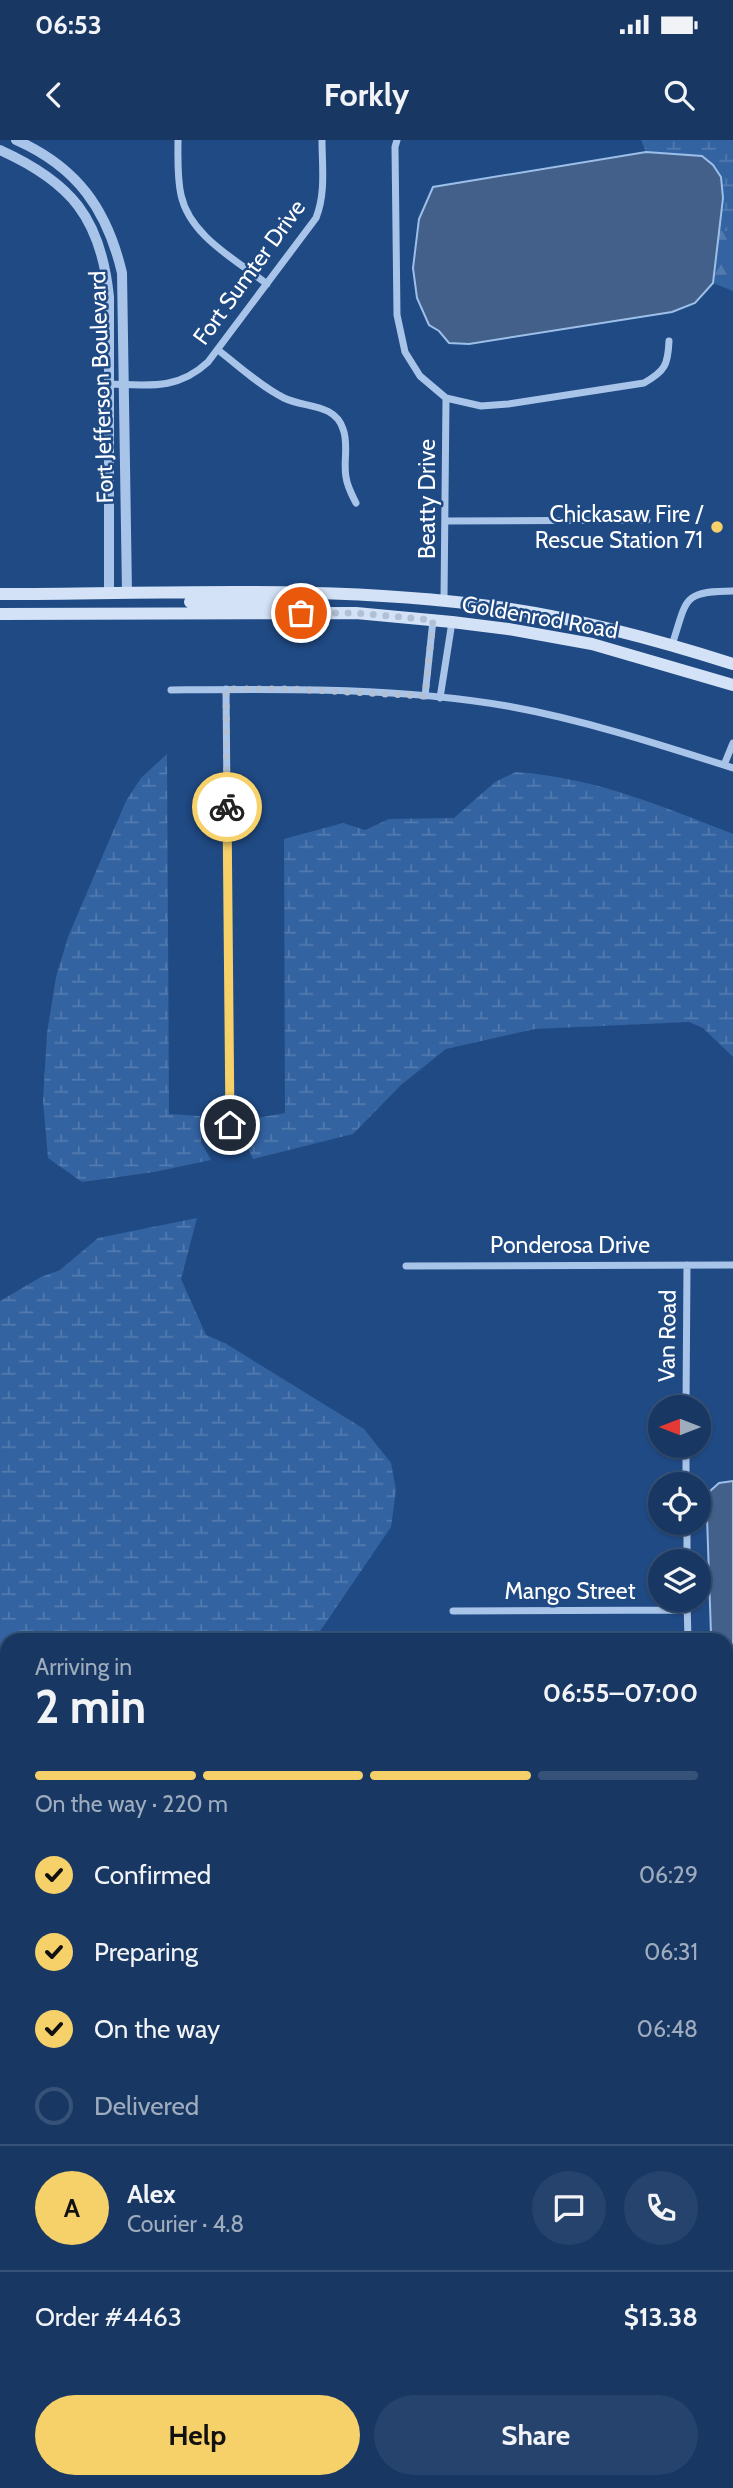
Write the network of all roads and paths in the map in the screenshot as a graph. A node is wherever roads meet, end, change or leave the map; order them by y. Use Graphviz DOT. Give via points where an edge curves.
graph roads {
  1 [pos="16,140"];
  2 [pos="178,140"];
  3 [pos="323,140"];
  4 [pos="397,140"];
  5 [pos="0,150"];
  6 [pos="267,284"];
  7 [pos="669,341"];
  8 [pos="218,350"];
  9 [pos="107,384"];
  10 [pos="124,384"];
  11 [pos="446,398"];
  12 [pos="356,503"];
  13 [pos="647,520"];
  14 [pos="446,521"];
  15 [pos="733,591"];
  16 [pos="127,593"];
  17 [pos="300,593"];
  18 [pos="0,594"];
  19 [pos="109,594"];
  20 [pos="444,600"];
  21 [pos="0,614"];
  22 [pos="76,614"];
  23 [pos="119,614"];
  24 [pos="433,620"];
  25 [pos="452,622"];
  26 [pos="673,645"];
  27 [pos="429,664"];
  28 [pos="733,664"];
  29 [pos="445,667"];
  30 [pos="733,685"];
  31 [pos="226,689"];
  32 [pos="171,690"];
  33 [pos="425,696"];
  34 [pos="440,698"];
  35 [pos="733,743"];
  36 [pos="724,765"];
  37 [pos="733,768"];
  38 [pos="230,1125"];
  39 [pos="687,1265"];
  40 [pos="733,1265"];
  41 [pos="406,1266"];
  42 [pos="686,1395"];
  43 [pos="648,1610"];
  44 [pos="453,1611"];
  45 [pos="687,1612"];
  46 [pos="688,1633"];
  1 -- 10 [label="street, Fort Jefferson Boulevard" via="42,152 75,178 90,195 111,235 122,273"];
  2 -- 6 [label="street" via="181,196 193,224"];
  3 -- 6 [label="street, Fort Sumter Drive" via="323,190 318,211"];
  4 -- 11 [label="street" via="397,316 405,352 420,376"];
  5 -- 9 [label="street, Fort Jefferson Boulevard" via="60,185 79,206 98,240 108,297"];
  6 -- 8 [label="street, Fort Sumter Drive"];
  7 -- 11 [label="street" via="669,359 660,374 644,383 508,404 481,406"];
  8 -- 10 [label="street, Fort Sumter Drive" via="186,379 158,385"];
  8 -- 12 [label="street" via="274,392 322,408 338,420 345,439 346,479"];
  9 -- 10 [label="street, Fort Sumter Drive"];
  9 -- 19 [label="street, Fort Jefferson Boulevard"];
  10 -- 16 [label="street, Fort Jefferson Boulevard"];
  11 -- 14 [label="street, Beatty Drive"];
  13 -- 14 [label="street"];
  14 -- 20 [label="street, Beatty Drive"];
  15 -- 26 [label="street" via="700,592 691,597"];
  16 -- 17 [label="main road, Goldenrod Road"];
  16 -- 19 [label="main road, Goldenrod Road"];
  16 -- 22 [label="main road" via="112,607"];
  17 -- 20 [label="main road, Goldenrod Road"];
  17 -- 23 [label="main road" via="267,602 134,601"];
  18 -- 19 [label="main road, Goldenrod Road"];
  20 -- 26 [label="main road, Goldenrod Road" via="593,624"];
  21 -- 22 [label="main road, Goldenrod Road"];
  22 -- 23 [label="main road, Goldenrod Road"];
  23 -- 24 [label="main road, Goldenrod Road" via="356,613"];
  24 -- 25 [label="main road, Goldenrod Road"];
  24 -- 27 [label="street"];
  25 -- 29 [label="street"];
  25 -- 30 [label="main road, Goldenrod Road" via="592,644"];
  26 -- 28 [label="main road, Goldenrod Road"];
  27 -- 29 [label="street"];
  27 -- 33 [label="street"];
  29 -- 34 [label="street"];
  31 -- 32 [label="street"];
  31 -- 33 [label="street"];
  31 -- 38 [label="street"];
  33 -- 34 [label="street"];
  34 -- 36 [label="street" via="508,706 602,726"];
  35 -- 36 [label="street"];
  36 -- 37 [label="street"];
  39 -- 40 [label="street, Ponderosa Drive"];
  39 -- 41 [label="street, Ponderosa Drive"];
  39 -- 42 [label="street, Van Road"];
  43 -- 44 [label="street, Mango Street"];
  45 -- 46 [label="street"];
}
